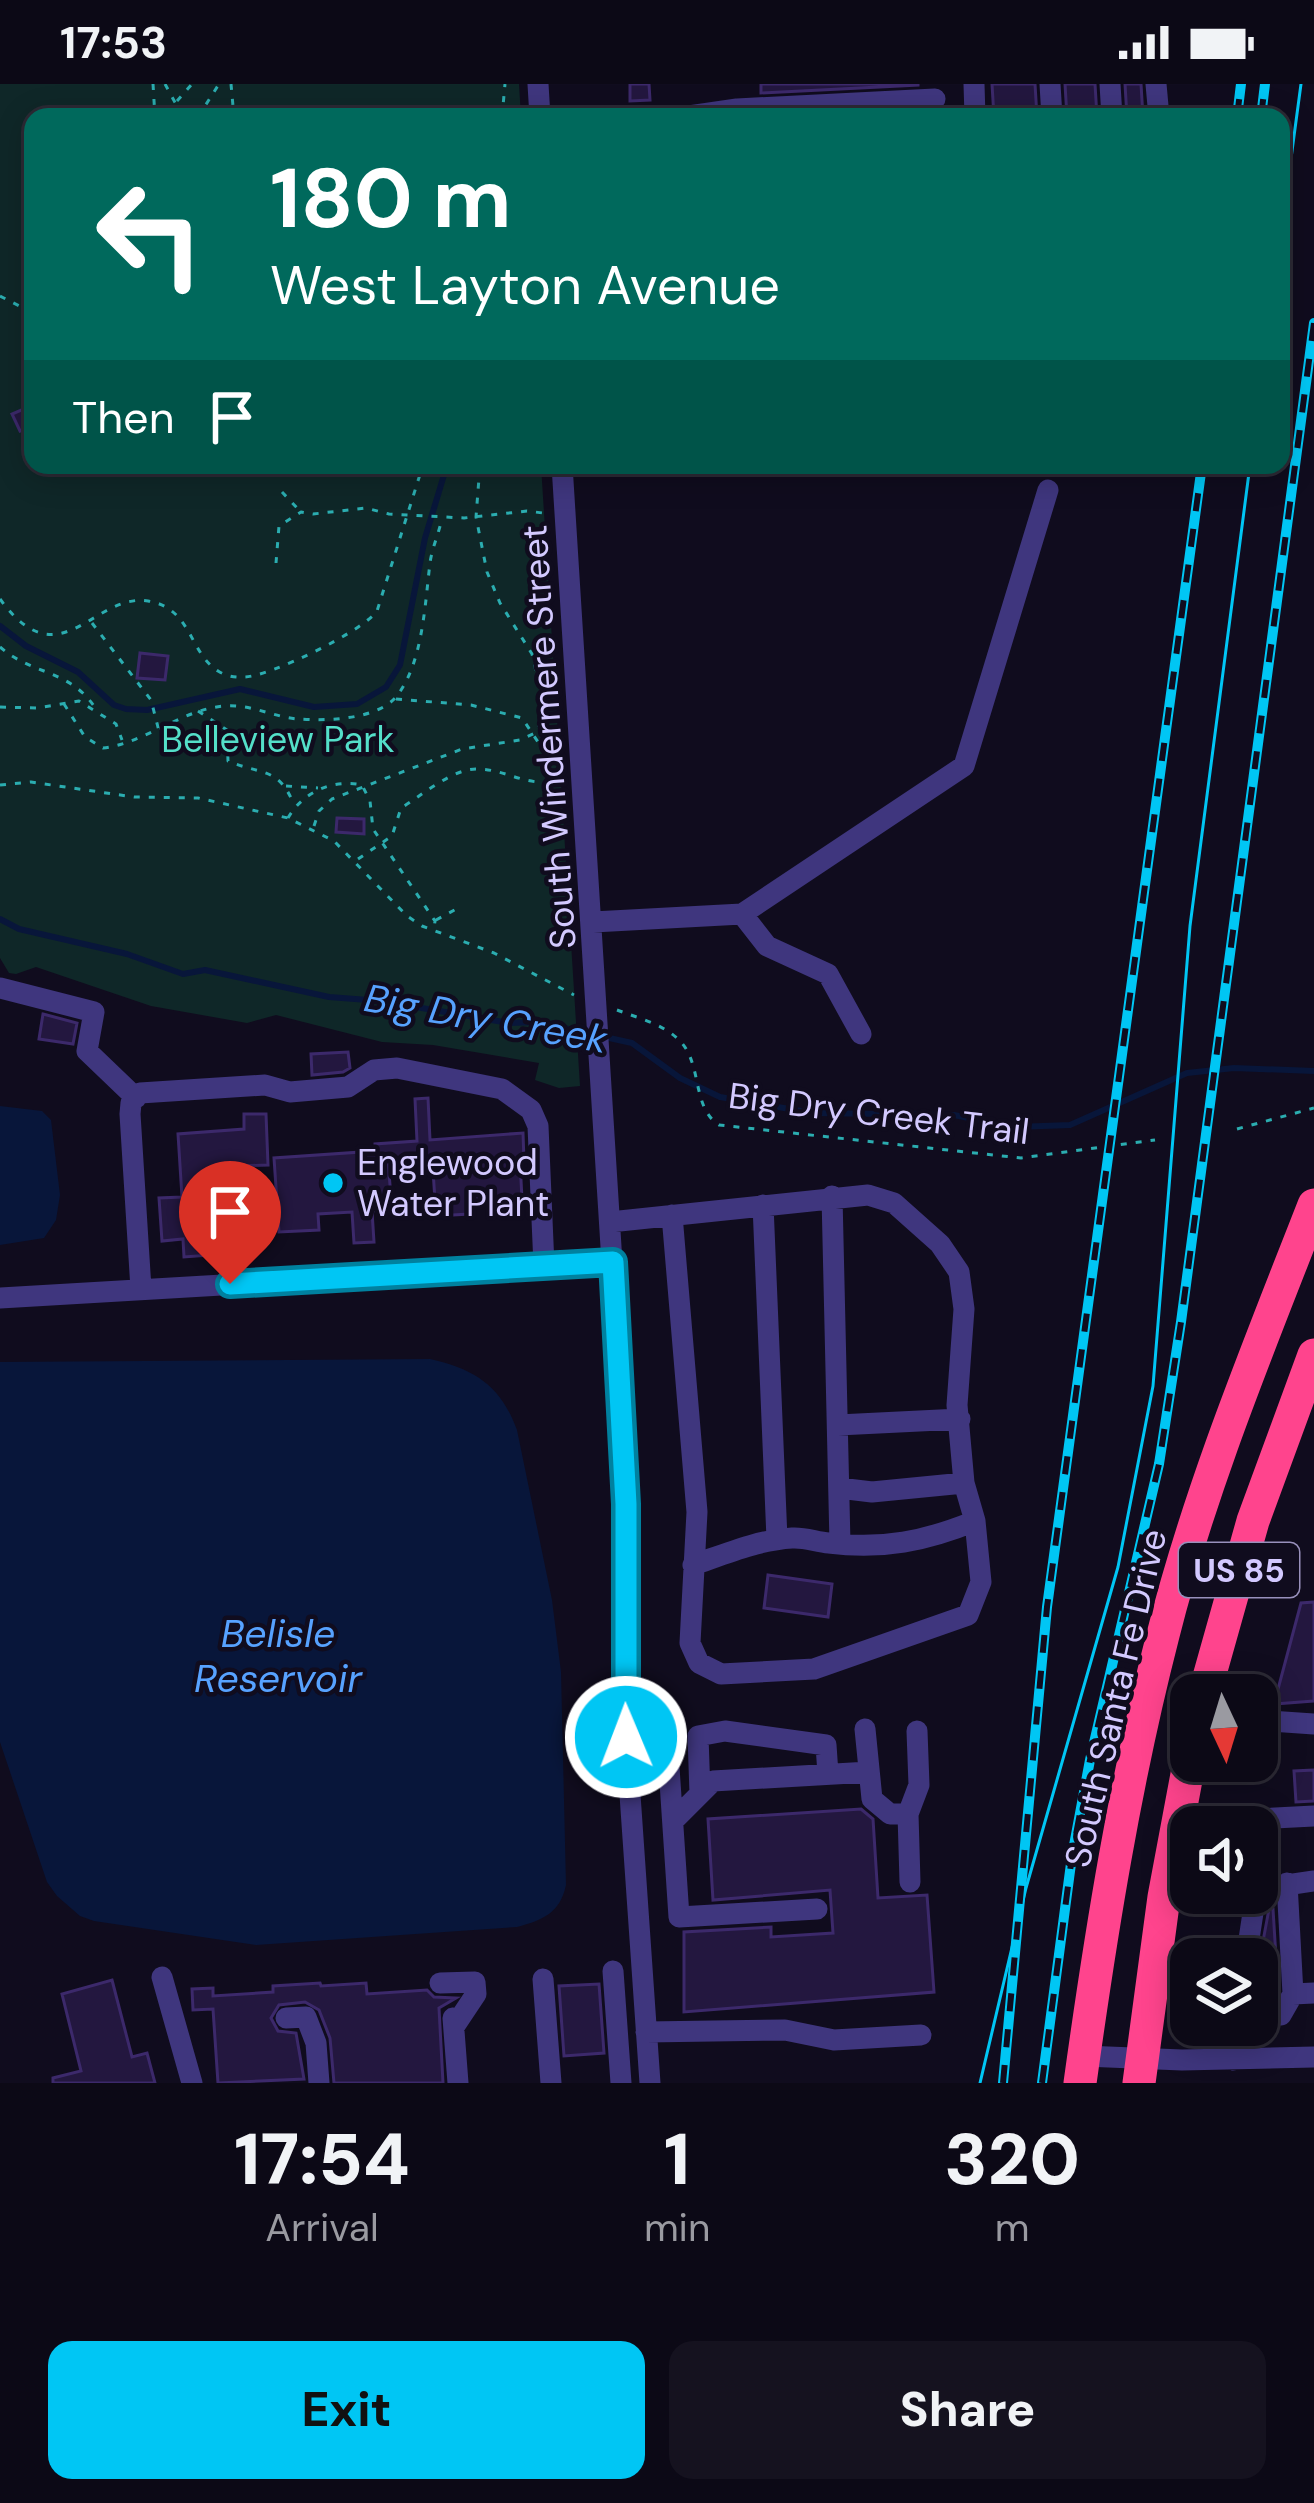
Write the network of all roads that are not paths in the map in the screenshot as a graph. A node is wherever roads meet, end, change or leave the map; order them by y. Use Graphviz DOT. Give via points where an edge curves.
graph roads {
  1 [pos="875,93"];
  2 [pos="815,94"];
  3 [pos="935,100"];
  4 [pos="764,108"];
  5 [pos="563,474"];
  6 [pos="1048,490"];
  7 [pos="742,914"];
  8 [pos="593,922"];
  9 [pos="0,988"];
  10 [pos="861,1034"];
  11 [pos="136,1098"];
  12 [pos="832,1196"];
  13 [pos="763,1204"];
  14 [pos="1314,1205"];
  15 [pos="672,1215"];
  16 [pos="610,1222"];
  17 [pos="613,1262"];
  18 [pos="544,1266"];
  19 [pos="141,1289"];
  20 [pos="0,1298"];
  21 [pos="1314,1355"];
  22 [pos="1314,1390"];
  23 [pos="960,1419"];
  24 [pos="838,1425"];
  25 [pos="1280,1446"];
  26 [pos="964,1483"];
  27 [pos="839,1488"];
  28 [pos="975,1521"];
  29 [pos="777,1539"];
  30 [pos="840,1544"];
  31 [pos="693,1565"];
  32 [pos="1210,1674"];
  33 [pos="1278,1721"];
  34 [pos="1314,1724"];
  35 [pos="865,1729"];
  36 [pos="917,1730"];
  37 [pos="667,1737"];
  38 [pos="869,1772"];
  39 [pos="828,1774"];
  40 [pos="700,1794"];
  41 [pos="908,1814"];
  42 [pos="1314,1816"];
  43 [pos="1278,1818"];
  44 [pos="673,1821"];
  45 [pos="1170,1870"];
  46 [pos="1314,1881"];
  47 [pos="910,1882"];
  48 [pos="1287,1883"];
  49 [pos="1278,1886"];
  50 [pos="817,1909"];
  51 [pos="679,1917"];
  52 [pos="639,1921"];
  53 [pos="613,1971"];
  54 [pos="162,1977"];
  55 [pos="543,1979"];
  56 [pos="440,1983"];
  57 [pos="1304,1993"];
  58 [pos="1278,2014"];
  59 [pos="286,2018"];
  60 [pos="646,2032"];
  61 [pos="921,2035"];
  62 [pos="1235,2046"];
  63 [pos="1314,2057"];
  64 [pos="1233,2060"];
  65 [pos="1082,2069"];
  66 [pos="1140,2071"];
  67 [pos="192,2083"];
  68 [pos="319,2083"];
  69 [pos="458,2083"];
  70 [pos="551,2083"];
  71 [pos="621,2083"];
  72 [pos="650,2083"];
  1 -- 2 [label="street"];
  1 -- 3 [label="street"];
  2 -- 4 [label="street"];
  5 -- 8 [label="street, South Windermere Street"];
  6 -- 7 [label="street" via="964,766"];
  7 -- 8 [label="street"];
  7 -- 10 [label="street" via="767,946 828,974"];
  8 -- 16 [label="street, South Windermere Street"];
  9 -- 11 [label="street" via="94,1012 87,1051"];
  11 -- 18 [label="street" via="265,1085 290,1092 348,1087 374,1070 397,1068 502,1089 532,1110 538,1126"];
  11 -- 19 [label="street" via="130,1114"];
  12 -- 13 [label="street"];
  12 -- 23 [label="street" via="894,1203 958,1272"];
  12 -- 24 [label="street"];
  13 -- 15 [label="street"];
  13 -- 29 [label="street"];
  14 -- 65 [label="highway, South Santa Fe Drive / US 85" via="1229,1426 1163,1635 1126,1796"];
  15 -- 16 [label="street"];
  15 -- 31 [label="street" via="697,1512"];
  16 -- 17 [label="street, South Windermere Street"];
  17 -- 18 [label="street"];
  17 -- 52 [label="street, South Windermere Street"];
  18 -- 19 [label="street"];
  19 -- 20 [label="street"];
  21 -- 25 [label="highway, US 85"];
  22 -- 25 [label="highway"];
  23 -- 24 [label="street"];
  23 -- 26 [label="street"];
  24 -- 27 [label="street"];
  25 -- 32 [label="highway, US 85"];
  26 -- 27 [label="street"];
  26 -- 28 [label="street"];
  27 -- 30 [label="street"];
  28 -- 30 [label="street" via="891,1546"];
  28 -- 31 [label="street" via="981,1582 968,1615 814,1669 722,1674 699,1664 690,1643"];
  29 -- 30 [label="street"];
  29 -- 31 [label="street"];
  33 -- 34 [label="street"];
  35 -- 38 [label="street"];
  36 -- 41 [label="street" via="919,1785"];
  37 -- 44 [label="street"];
  38 -- 39 [label="street"];
  38 -- 41 [label="street" via="872,1799 890,1814"];
  39 -- 40 [label="street" via="713,1781"];
  39 -- 40 [label="street" via="826,1745 725,1731 698,1736"];
  40 -- 44 [label="street"];
  41 -- 47 [label="street"];
  42 -- 43 [label="street"];
  44 -- 51 [label="street"];
  45 -- 66 [label="highway"];
  46 -- 48 [label="street"];
  48 -- 49 [label="street"];
  48 -- 57 [label="street"];
  50 -- 51 [label="street"];
  51 -- 52 [label="street"];
  52 -- 60 [label="street, South Windermere Street"];
  53 -- 71 [label="street"];
  54 -- 67 [label="street"];
  55 -- 70 [label="street"];
  56 -- 69 [label="street" via="475,1982 476,1994 453,2019"];
  57 -- 58 [label="street"];
  59 -- 68 [label="street" via="306,2017"];
  60 -- 61 [label="street"];
  60 -- 72 [label="street, South Windermere Street"];
  62 -- 64 [label="street"];
  63 -- 64 [label="street"];
  64 -- 66 [label="street"];
  65 -- 66 [label="street"];
}
